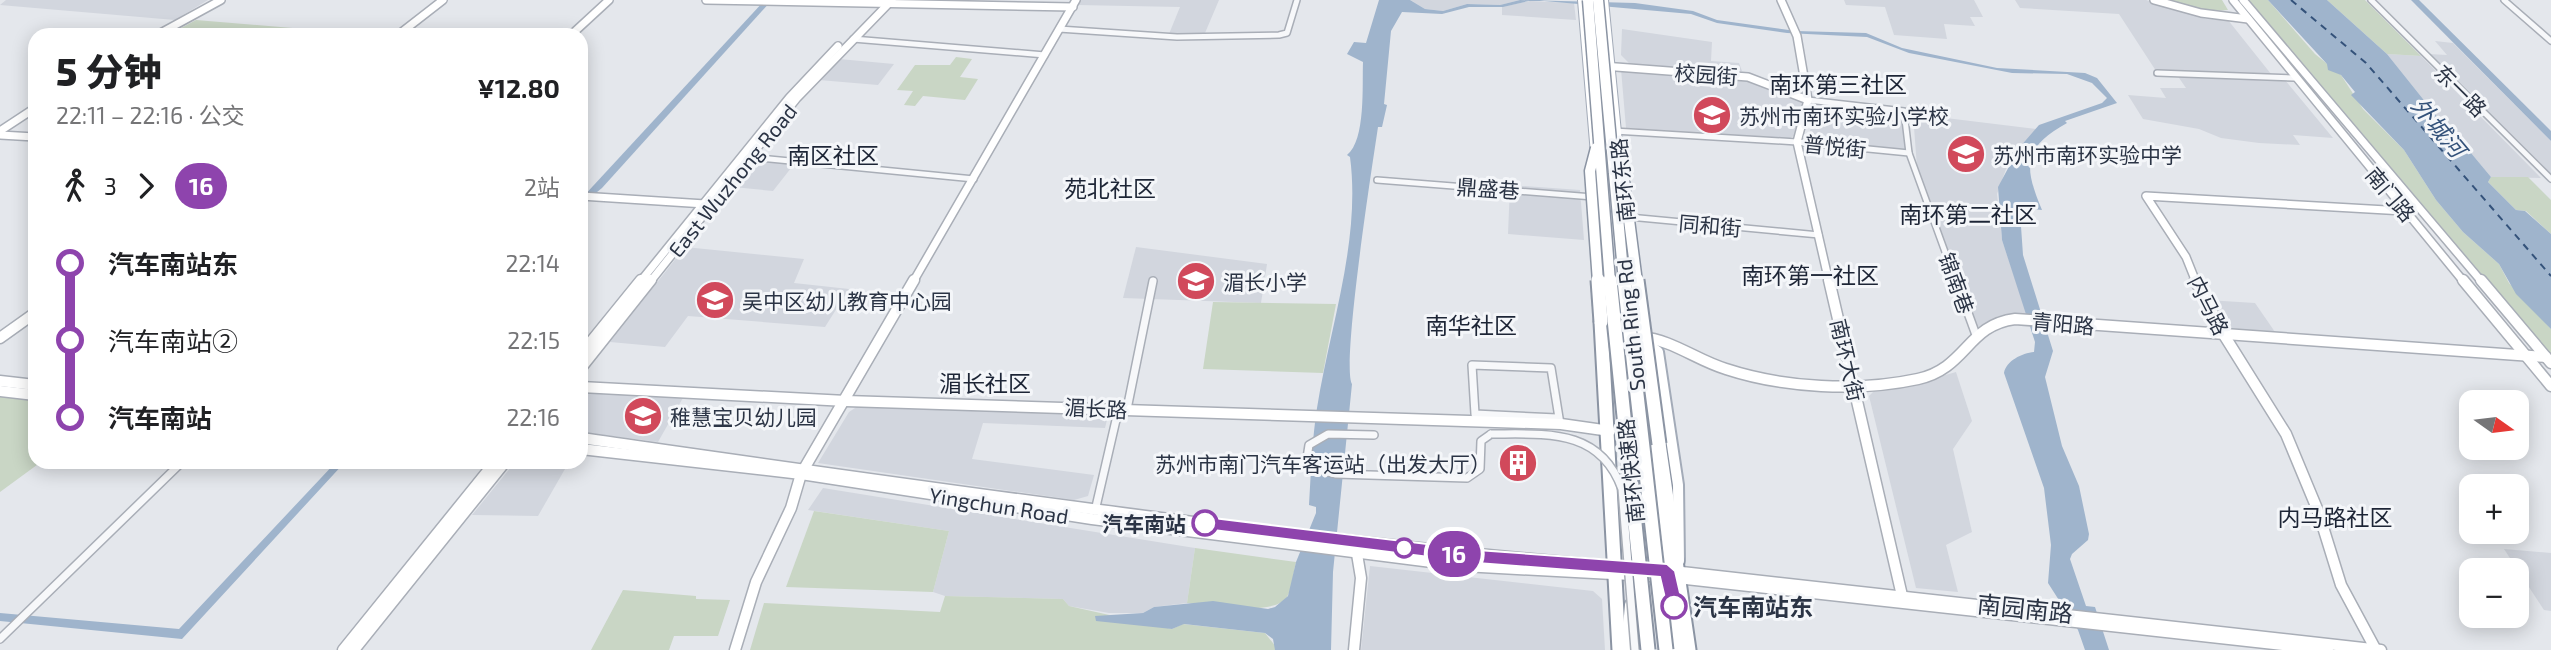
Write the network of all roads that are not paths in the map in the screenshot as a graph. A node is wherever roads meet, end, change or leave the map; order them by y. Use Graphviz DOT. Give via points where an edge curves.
graph roads {
  1 [pos="221,0"];
  2 [pos="443,0"];
  3 [pos="449,0"];
  4 [pos="609,0"];
  5 [pos="706,0"];
  6 [pos="1297,0"];
  7 [pos="1781,0"];
  8 [pos="2154,0"];
  9 [pos="2233,0"];
  10 [pos="2243,0"];
  11 [pos="2371,0"];
  12 [pos="2504,0"];
  13 [pos="1584,2"];
  14 [pos="1602,2"];
  15 [pos="885,3"];
  16 [pos="1074,3"];
  17 [pos="2246,19"];
  18 [pos="2258,19"];
  19 [pos="170,28"];
  20 [pos="407,28"];
  21 [pos="413,28"];
  22 [pos="579,28"];
  23 [pos="1059,29"];
  24 [pos="853,39"];
  25 [pos="2551,41"];
  26 [pos="1045,55"];
  27 [pos="1587,65"];
  28 [pos="1610,67"];
  29 [pos="2157,72"];
  30 [pos="2294,78"];
  31 [pos="1808,100"];
  32 [pos="1904,111"];
  33 [pos="28,113"];
  34 [pos="0,133"];
  35 [pos="1605,133"];
  36 [pos="28,136"];
  37 [pos="1797,142"];
  38 [pos="1909,153"];
  39 [pos="750,157"];
  40 [pos="974,178"];
  41 [pos="2550,179"];
  42 [pos="1377,180"];
  43 [pos="588,196"];
  44 [pos="595,197"];
  45 [pos="1599,197"];
  46 [pos="708,204"];
  47 [pos="2404,211"];
  48 [pos="1600,215"];
  49 [pos="1626,217"];
  50 [pos="1819,235"];
  51 [pos="1604,250"];
  52 [pos="1153,281"];
  53 [pos="28,313"];
  54 [pos="28,318"];
  55 [pos="0,332"];
  56 [pos="1612,335"];
  57 [pos="1976,335"];
  58 [pos="2224,335"];
  59 [pos="1639,337"];
  60 [pos="0,338"];
  61 [pos="588,346"];
  62 [pos="2525,355"];
  63 [pos="588,359"];
  64 [pos="2548,360"];
  65 [pos="0,381"];
  66 [pos="28,383"];
  67 [pos="1853,383"];
  68 [pos="2551,386"];
  69 [pos="588,387"];
  70 [pos="0,391"];
  71 [pos="28,394"];
  72 [pos="846,401"];
  73 [pos="1127,409"];
  74 [pos="1559,421"];
  75 [pos="1611,431"];
  76 [pos="1374,435"];
  77 [pos="588,439"];
  78 [pos="588,450"];
  79 [pos="175,469"];
  80 [pos="489,469"];
  81 [pos="499,469"];
  82 [pos="804,471"];
  83 [pos="1093,514"];
  84 [pos="1340,546"];
  85 [pos="1357,554"];
  86 [pos="1615,571"];
  87 [pos="1638,572"];
  88 [pos="1672,574"];
  89 [pos="1902,599"];
  90 [pos="2105,621"];
  91 [pos="3,637"];
  92 [pos="343,650"];
  93 [pos="354,650"];
  94 [pos="735,650"];
  95 [pos="1354,650"];
  96 [pos="1619,650"];
  97 [pos="1626,650"];
  98 [pos="1635,650"];
  99 [pos="1649,650"];
  100 [pos="1666,650"];
  101 [pos="1677,650"];
  102 [pos="1687,650"];
  103 [pos="2328,650"];
  104 [pos="2375,650"];
  105 [pos="2381,650"];
  1 -- 19 [label="street"];
  2 -- 20 [label="street"];
  3 -- 21 [label="street"];
  4 -- 22 [label="street"];
  5 -- 15 [label="street"];
  6 -- 23 [label="street" via="1287,33 1177,37"];
  7 -- 31 [label="street, 南环大街" via="1796,33"];
  8 -- 17 [label="street"];
  9 -- 17 [label="street, 南门路"];
  10 -- 18 [label="street, 南门路"];
  11 -- 41 [label="street, 东一路"];
  12 -- 25 [label="street"];
  13 -- 27 [label="main road, 南环东路"];
  13 -- 35 [label="highway, 南环快速路, bridge"];
  14 -- 28 [label="main road, 南环东路"];
  14 -- 35 [label="highway, South Ring Rd, bridge"];
  15 -- 16 [label="street"];
  15 -- 24 [label="street, East Wuzhong Road"];
  15 -- 46 [label="street, East Wuzhong Road" via="789,97"];
  16 -- 23 [label="street"];
  17 -- 18 [label="street"];
  17 -- 30 [label="street, 南门路"];
  18 -- 64 [label="street, 南门路"];
  23 -- 26 [label="street"];
  24 -- 26 [label="street"];
  24 -- 39 [label="street, East Wuzhong Road"];
  26 -- 40 [label="street"];
  27 -- 28 [label="street, 校园街"];
  27 -- 35 [label="main road, 南环东路"];
  28 -- 31 [label="street, 校园街" via="1748,77"];
  28 -- 35 [label="main road, 南环东路"];
  29 -- 30 [label="street"];
  30 -- 47 [label="street, 南门路"];
  31 -- 32 [label="street, 校园街"];
  31 -- 37 [label="street, 南环大街"];
  32 -- 38 [label="street, 锦南巷"];
  33 -- 34 [label="street"];
  34 -- 36 [label="street"];
  35 -- 37 [label="street, 普悦街"];
  35 -- 45 [label="main road, 南环东路"];
  35 -- 49 [label="main road, 南环东路"];
  35 -- 75 [label="highway, bridge" via="1590,172"];
  35 -- 88 [label="highway, bridge" via="1623,173"];
  35 -- 99 [label="highway, 南环快速路, bridge"];
  35 -- 100 [label="highway, South Ring Rd, bridge"];
  37 -- 38 [label="street, 普悦街"];
  37 -- 50 [label="street, 南环大街"];
  38 -- 57 [label="street, 锦南巷"];
  39 -- 40 [label="street"];
  39 -- 46 [label="street, East Wuzhong Road"];
  40 -- 72 [label="street"];
  42 -- 45 [label="street, 鼎盛巷"];
  43 -- 44 [label="street"];
  44 -- 46 [label="street"];
  45 -- 48 [label="main road, 南环东路"];
  46 -- 61 [label="street, East Wuzhong Road"];
  46 -- 63 [label="street, East Wuzhong Road"];
  47 -- 58 [label="street, 内马路" via="2146,196 2186,257"];
  47 -- 62 [label="street, 南门路"];
  48 -- 49 [label="street, 同和街"];
  48 -- 51 [label="main road, 南环东路"];
  49 -- 50 [label="street, 同和街"];
  49 -- 59 [label="main road, 南环东路"];
  50 -- 67 [label="street, 南环大街"];
  51 -- 56 [label="main road, 南环东路"];
  51 -- 75 [label="main road" via="1592,261 1592,271"];
  52 -- 73 [label="street"];
  53 -- 55 [label="street"];
  54 -- 60 [label="street"];
  56 -- 59 [label="street, 青阳路"];
  56 -- 87 [label="main road, 南环东路"];
  57 -- 58 [label="street, 青阳路" via="1994,321 2026,320"];
  57 -- 67 [label="street, 青阳路" via="1940,372 1903,382"];
  58 -- 62 [label="street, 青阳路"];
  58 -- 104 [label="street, 内马路" via="2286,434 2318,511 2341,585"];
  59 -- 67 [label="street, 青阳路" via="1668,341 1709,364 1758,378"];
  59 -- 88 [label="main road, 南环东路"];
  59 -- 88 [label="main road" via="1658,352 1680,509 1682,539"];
  62 -- 64 [label="street, 青阳路"];
  62 -- 68 [label="street, 南门路"];
  65 -- 66 [label="street"];
  67 -- 89 [label="street, 南环大街"];
  69 -- 72 [label="street, 湄长路"];
  70 -- 71 [label="street"];
  72 -- 73 [label="street, 湄长路"];
  72 -- 82 [label="street"];
  73 -- 74 [label="street, 湄长路"];
  73 -- 83 [label="street" via="1116,420"];
  74 -- 74 [label="street" via="1551,368 1472,365 1475,414"];
  74 -- 75 [label="street, 湄长路"];
  75 -- 86 [label="highway"];
  76 -- 98 [label="street, bridge" via="1316,438 1306,449 1309,462 1329,473 1473,476 1482,468 1482,439 1491,433 1567,437 1600,452 1617,470 1622,489"];
  77 -- 82 [label="street, Yingchun Road"];
  78 -- 82 [label="street, Yingchun Road"];
  79 -- 91 [label="street"];
  80 -- 92 [label="street"];
  81 -- 93 [label="street"];
  82 -- 83 [label="street, Yingchun Road"];
  82 -- 94 [label="street" via="756,582"];
  83 -- 84 [label="street, Yingchun Road"];
  84 -- 85 [label="street, Yingchun Road"];
  84 -- 86 [label="street, Yingchun Road"];
  85 -- 86 [label="street, Yingchun Road" via="1477,568"];
  85 -- 95 [label="street" via="1361,578"];
  86 -- 87 [label="street, Yingchun Road"];
  86 -- 96 [label="highway"];
  87 -- 88 [label="street, Yingchun Road"];
  87 -- 97 [label="main road, 南环东路"];
  87 -- 99 [label="main road"];
  88 -- 89 [label="street, 南园南路"];
  88 -- 101 [label="highway"];
  88 -- 102 [label="highway"];
  89 -- 90 [label="street, 南园南路"];
  90 -- 103 [label="street, 南园南路"];
  90 -- 104 [label="street, 南园南路"];
  104 -- 105 [label="street, 南园南路"];
}
